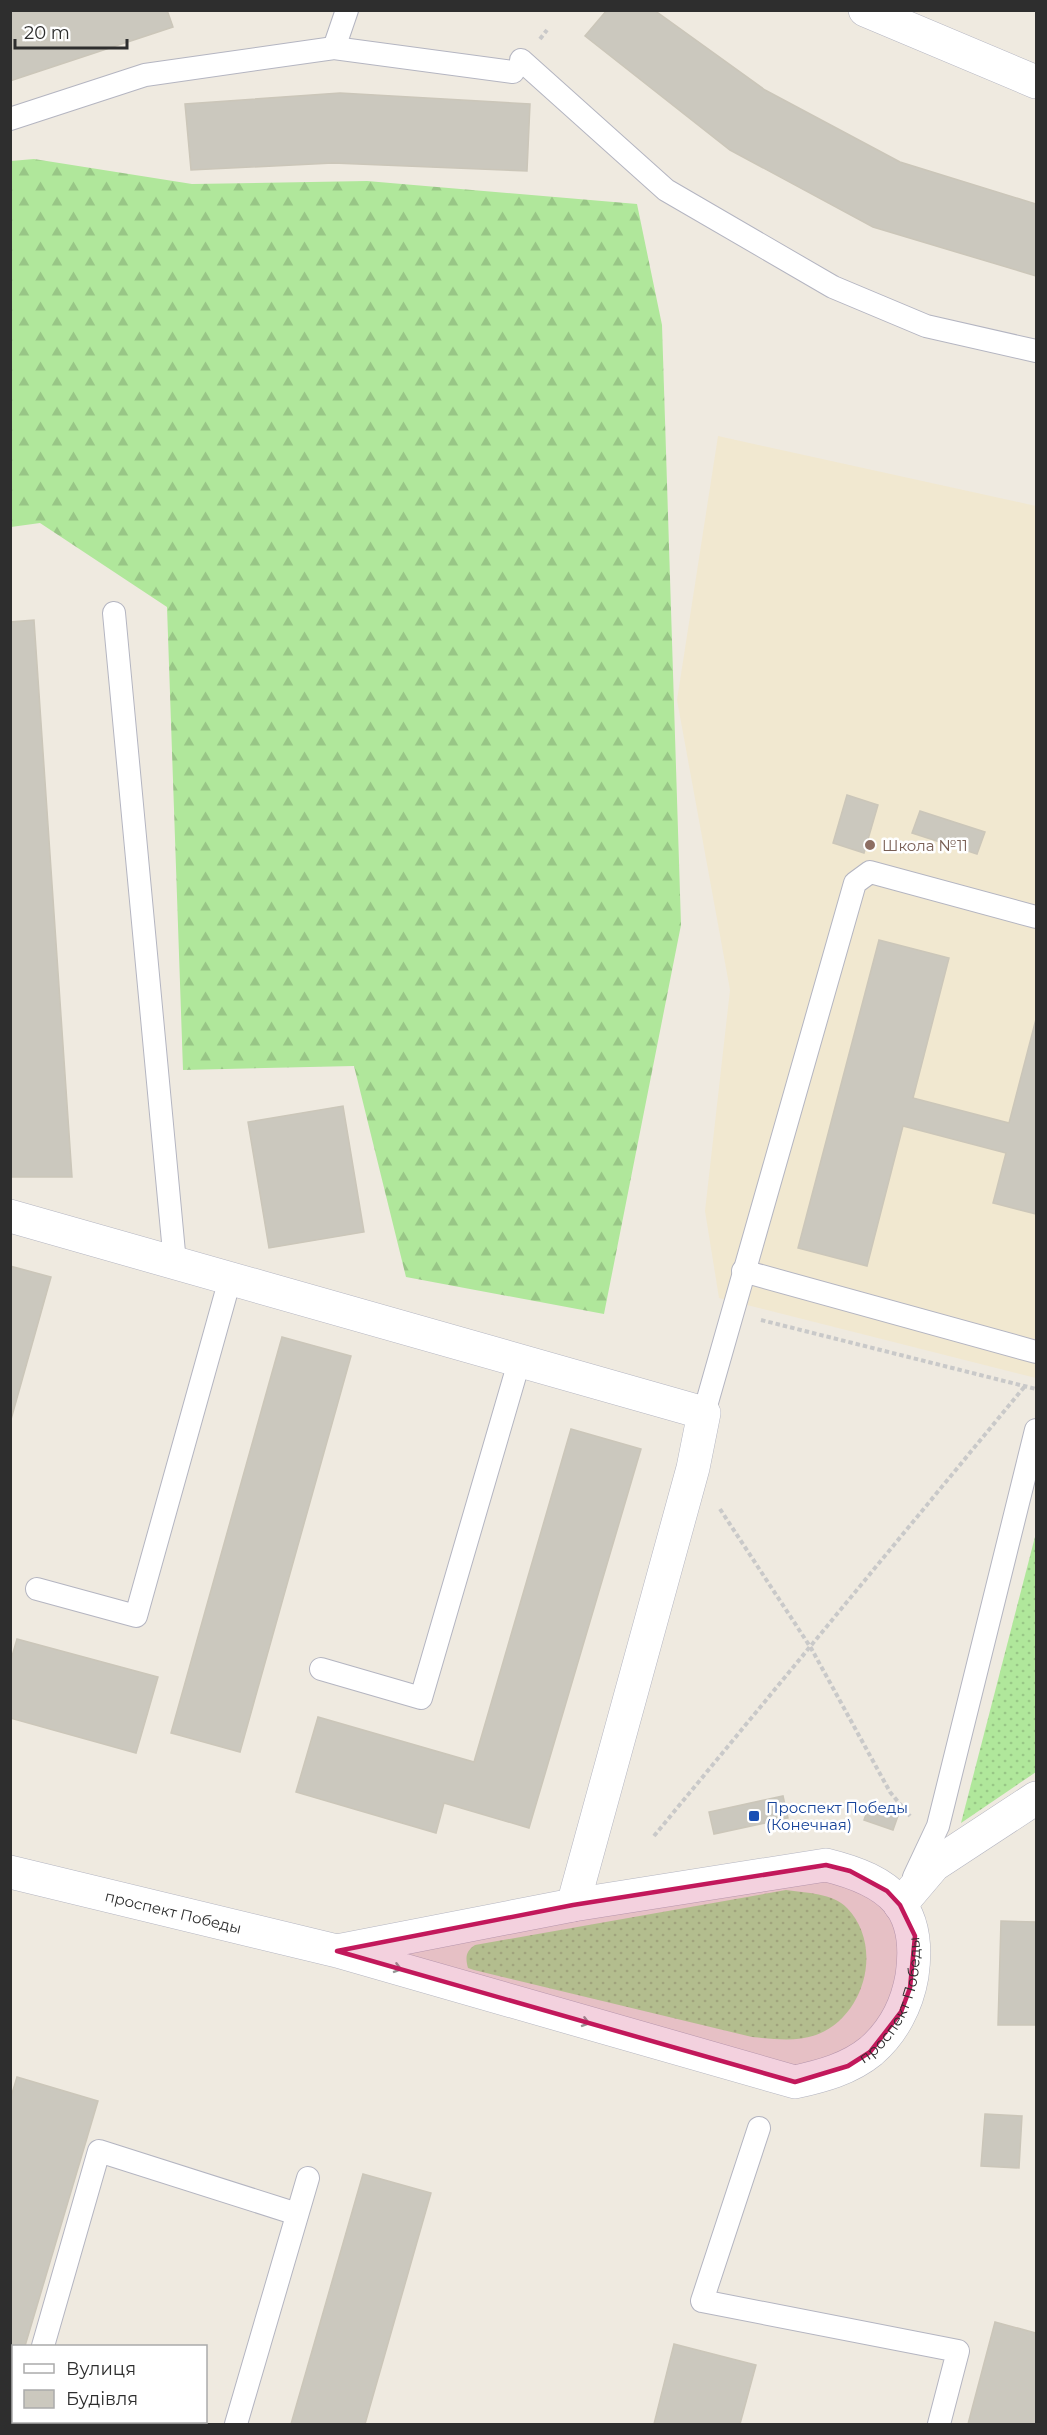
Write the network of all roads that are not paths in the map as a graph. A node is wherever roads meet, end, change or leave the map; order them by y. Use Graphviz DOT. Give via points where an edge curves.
graph roads {
  1 [pos="347,10"];
  2 [pos="865,10"];
  3 [pos="334,48"];
  4 [pos="1036,82"];
  5 [pos="10,120"];
  6 [pos="1036,351"];
  7 [pos="114,613"];
  8 [pos="1036,917"];
  9 [pos="10,1216"];
  10 [pos="175,1263"];
  11 [pos="743,1271"];
  12 [pos="230,1279"];
  13 [pos="1036,1352"];
  14 [pos="519,1362"];
  15 [pos="704,1413"];
  16 [pos="1036,1430"];
  17 [pos="37,1589"];
  18 [pos="321,1669"];
  19 [pos="1036,1798"];
  20 [pos="10,1872"];
  21 [pos="573,1905"];
  22 [pos="900,1905"];
  23 [pos="337,1951"];
  24 [pos="759,2128"];
  25 [pos="308,2178"];
  26 [pos="297,2214"];
  27 [pos="43,2345"];
  28 [pos="236,2424"];
  29 [pos="939,2424"];
  1 -- 3 [label="lane"];
  2 -- 4 [label="street"];
  3 -- 5 [label="lane" via="145,75"];
  3 -- 6 [label="lane" via="517,66 666,190 833,287 926,326"];
  7 -- 10 [label="lane"];
  8 -- 11 [label="lane" via="870,872 855,883"];
  9 -- 10 [label="street"];
  10 -- 12 [label="street"];
  11 -- 13 [label="lane"];
  11 -- 15 [label="lane"];
  12 -- 14 [label="street"];
  12 -- 17 [label="lane" via="136,1616"];
  14 -- 15 [label="street"];
  14 -- 18 [label="lane" via="421,1698"];
  15 -- 21 [label="street" via="693,1468"];
  16 -- 22 [label="lane" via="938,1826"];
  19 -- 22 [label="street" via="934,1865"];
  20 -- 23 [label="street, проспект Победы"];
  21 -- 22 [label="street, проспект Победы" via="826,1865 868,1879"];
  21 -- 23 [label="street, проспект Победы"];
  23 -- 22 [label="street, проспект Победы, one-way" via="795,2082 839,2070 870,2052 901,2012 910,1988 915,1952 912,1928"];
  24 -- 29 [label="lane" via="702,2301 958,2351"];
  25 -- 26 [label="lane"];
  26 -- 27 [label="lane" via="99,2151"];
  26 -- 28 [label="lane"];
}
